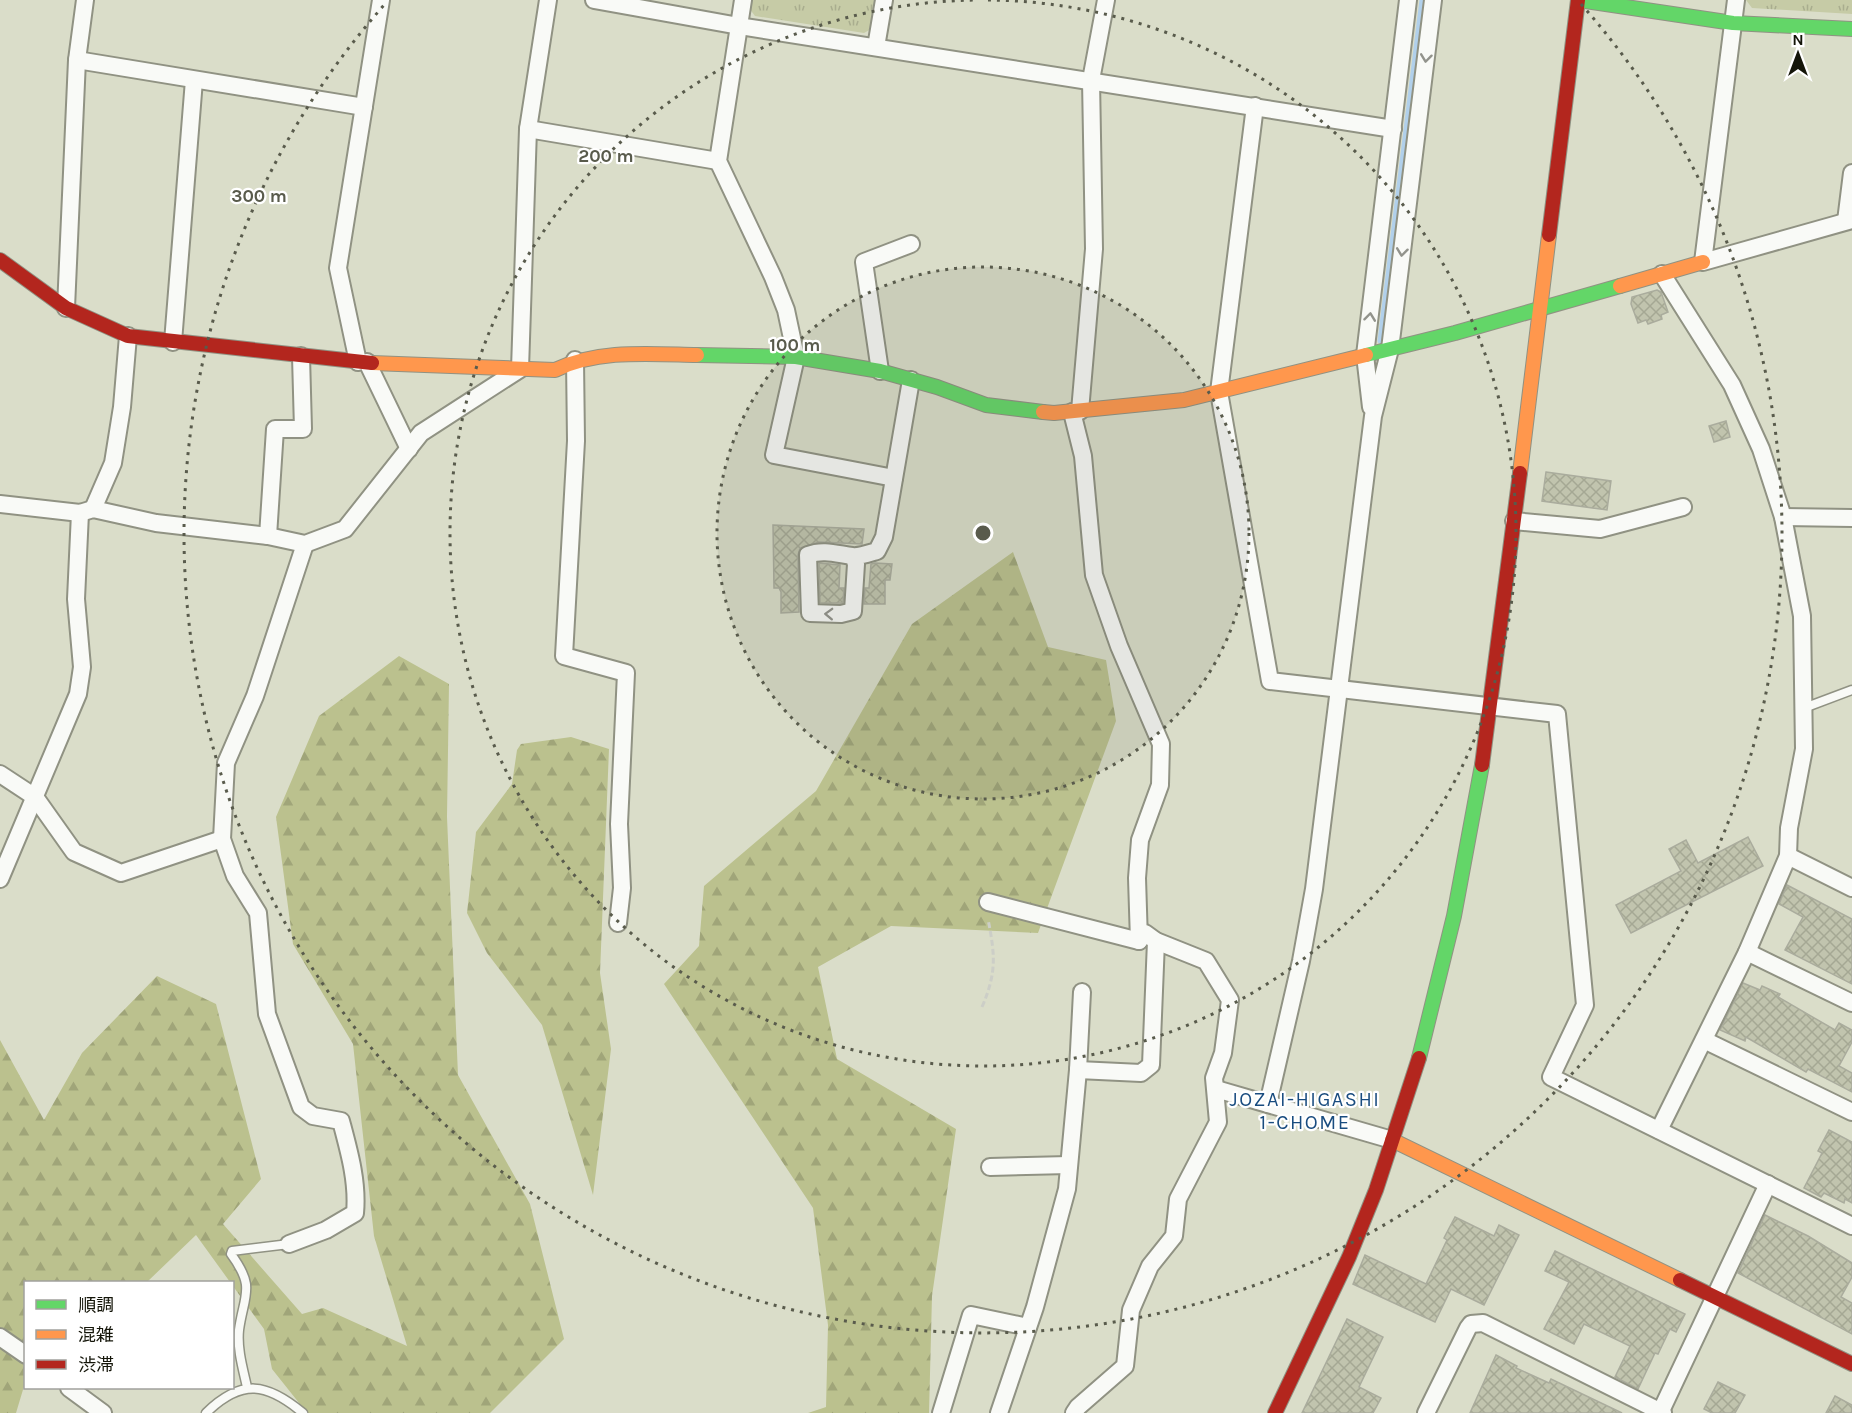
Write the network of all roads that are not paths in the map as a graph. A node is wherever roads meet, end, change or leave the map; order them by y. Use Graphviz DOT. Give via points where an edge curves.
graph roads {
  1 [pos="85,0"];
  2 [pos="381,0"];
  3 [pos="548,0"];
  4 [pos="594,0"];
  5 [pos="743,0"];
  6 [pos="884,0"];
  7 [pos="1106,0"];
  8 [pos="1408,0"];
  9 [pos="1433,0"];
  10 [pos="1578,0"];
  11 [pos="1736,0"];
  12 [pos="1733,23"];
  13 [pos="739,26"];
  14 [pos="1852,29"];
  15 [pos="876,47"];
  16 [pos="76,60"];
  17 [pos="194,80"];
  18 [pos="1091,81"];
  19 [pos="1255,106"];
  20 [pos="364,107"];
  21 [pos="528,129"];
  22 [pos="1393,129"];
  23 [pos="718,160"];
  24 [pos="1852,173"];
  25 [pos="1849,221"];
  26 [pos="911,244"];
  27 [pos="0,260"];
  28 [pos="1703,262"];
  29 [pos="1662,274"];
  30 [pos="66,308"];
  31 [pos="1540,309"];
  32 [pos="128,336"];
  33 [pos="173,342"];
  34 [pos="1390,349"];
  35 [pos="1365,355"];
  36 [pos="301,356"];
  37 [pos="796,357"];
  38 [pos="575,360"];
  39 [pos="363,362"];
  40 [pos="520,369"];
  41 [pos="880,371"];
  42 [pos="911,380"];
  43 [pos="1219,392"];
  44 [pos="1076,412"];
  45 [pos="1372,416"];
  46 [pos="409,449"];
  47 [pos="894,478"];
  48 [pos="0,504"];
  49 [pos="1683,507"];
  50 [pos="86,511"];
  51 [pos="1783,517"];
  52 [pos="1852,518"];
  53 [pos="1514,521"];
  54 [pos="268,536"];
  55 [pos="305,544"];
  56 [pos="853,556"];
  57 [pos="1339,688"];
  58 [pos="1852,690"];
  59 [pos="1491,704"];
  60 [pos="1803,708"];
  61 [pos="0,774"];
  62 [pos="35,797"];
  63 [pos="222,839"];
  64 [pos="1788,856"];
  65 [pos="0,879"];
  66 [pos="1852,888"];
  67 [pos="988,902"];
  68 [pos="618,923"];
  69 [pos="1148,941"];
  70 [pos="1747,952"];
  71 [pos="1082,992"];
  72 [pos="1852,1003"];
  73 [pos="1704,1040"];
  74 [pos="1078,1070"];
  75 [pos="1216,1089"];
  76 [pos="1268,1104"];
  77 [pos="1852,1112"];
  78 [pos="1659,1130"];
  79 [pos="1392,1140"];
  80 [pos="1069,1165"];
  81 [pos="990,1167"];
  82 [pos="1768,1184"];
  83 [pos="1852,1226"];
  84 [pos="289,1244"];
  85 [pos="1716,1298"];
  86 [pos="1028,1327"];
  87 [pos="0,1337"];
  88 [pos="24,1354"];
  89 [pos="1852,1364"];
  90 [pos="247,1387"];
  91 [pos="70,1389"];
  92 [pos="1432,1411"];
  93 [pos="103,1413"];
  94 [pos="206,1413"];
  95 [pos="303,1413"];
  96 [pos="941,1413"];
  97 [pos="999,1413"];
  98 [pos="1074,1413"];
  99 [pos="1275,1413"];
  100 [pos="1661,1413"];
  1 -- 16 [label="street"];
  2 -- 20 [label="street"];
  3 -- 21 [label="street"];
  4 -- 13 [label="street"];
  5 -- 13 [label="street"];
  6 -- 15 [label="street"];
  7 -- 18 [label="street"];
  8 -- 22 [label="street"];
  9 -- 34 [label="street, one-way"];
  10 -- 12 [label="street"];
  10 -- 31 [label="street"];
  11 -- 12 [label="street"];
  12 -- 14 [label="street"];
  12 -- 28 [label="street"];
  13 -- 15 [label="street"];
  13 -- 23 [label="street"];
  15 -- 18 [label="street"];
  16 -- 17 [label="street"];
  16 -- 30 [label="street"];
  17 -- 20 [label="street"];
  17 -- 33 [label="street"];
  18 -- 19 [label="street"];
  18 -- 44 [label="street" via="1094,249"];
  19 -- 22 [label="street"];
  19 -- 43 [label="street"];
  20 -- 39 [label="street" via="338,268"];
  21 -- 23 [label="street"];
  21 -- 40 [label="street"];
  35 -- 22 [label="street, one-way"];
  23 -- 37 [label="street" via="773,277 786,310"];
  24 -- 25 [label="street"];
  25 -- 28 [label="street"];
  26 -- 41 [label="street" via="864,262"];
  27 -- 30 [label="street"];
  28 -- 29 [label="street"];
  29 -- 31 [label="street"];
  29 -- 51 [label="street" via="1732,385 1761,449"];
  30 -- 32 [label="street"];
  31 -- 34 [label="street"];
  31 -- 53 [label="street"];
  32 -- 33 [label="street"];
  32 -- 50 [label="street" via="113,463"];
  33 -- 36 [label="street"];
  34 -- 35 [label="street"];
  34 -- 45 [label="street"];
  35 -- 43 [label="street"];
  35 -- 45 [label="street"];
  36 -- 39 [label="street"];
  36 -- 54 [label="street" via="303,429 275,429"];
  37 -- 38 [label="street" via="631,354"];
  37 -- 41 [label="street"];
  37 -- 47 [label="street" via="774,455"];
  38 -- 40 [label="street" via="555,370"];
  38 -- 68 [label="street" via="576,441 564,656 626,673"];
  39 -- 40 [label="street"];
  39 -- 46 [label="street"];
  40 -- 46 [label="street" via="421,433"];
  41 -- 42 [label="street"];
  42 -- 44 [label="street" via="986,405 1054,414"];
  42 -- 47 [label="street"];
  43 -- 44 [label="street" via="1185,400"];
  43 -- 57 [label="street" via="1270,681"];
  44 -- 69 [label="street" via="1094,575 1161,744 1160,785 1140,840 1137,878"];
  45 -- 57 [label="street"];
  46 -- 55 [label="street" via="345,529"];
  47 -- 56 [label="street" via="884,537 877,551"];
  48 -- 50 [label="street"];
  49 -- 53 [label="street" via="1600,529"];
  50 -- 54 [label="street"];
  50 -- 62 [label="street" via="76,599 82,667 78,694"];
  51 -- 52 [label="street"];
  51 -- 60 [label="street" via="1802,616"];
  53 -- 59 [label="street"];
  54 -- 55 [label="street"];
  55 -- 63 [label="street" via="255,696 226,763"];
  57 -- 59 [label="street"];
  57 -- 76 [label="street" via="1314,889"];
  58 -- 60 [label="lane"];
  59 -- 78 [label="street" via="1557,714 1585,1005 1551,1077"];
  59 -- 79 [label="street" via="1449,945"];
  60 -- 64 [label="street" via="1804,749 1789,828"];
  61 -- 62 [label="street"];
  62 -- 63 [label="street" via="74,852 121,873"];
  62 -- 65 [label="street"];
  63 -- 84 [label="street" via="235,876 258,914 267,1014 301,1107 313,1116 341,1121 351,1158 357,1199 355,1213 326,1230"];
  64 -- 66 [label="street"];
  64 -- 70 [label="street"];
  67 -- 69 [label="street"];
  69 -- 74 [label="street" via="1151,1065 1141,1073"];
  69 -- 75 [label="street" via="1206,961 1230,1000 1223,1053 1214,1078"];
  70 -- 72 [label="street"];
  70 -- 73 [label="street"];
  71 -- 74 [label="street"];
  73 -- 77 [label="street"];
  73 -- 78 [label="street"];
  74 -- 80 [label="street"];
  75 -- 76 [label="street"];
  75 -- 98 [label="street" via="1218,1122 1178,1199 1174,1236 1150,1266 1131,1310 1125,1366"];
  76 -- 79 [label="street"];
  78 -- 82 [label="street"];
  79 -- 85 [label="street"];
  79 -- 99 [label="street" via="1349,1257"];
  80 -- 81 [label="street"];
  80 -- 86 [label="street" via="1067,1189"];
  82 -- 83 [label="street"];
  82 -- 85 [label="street"];
  84 -- 90 [label="lane" via="231,1254 246,1279 239,1345"];
  85 -- 89 [label="street"];
  85 -- 100 [label="street"];
  86 -- 96 [label="street" via="971,1315"];
  86 -- 97 [label="street"];
  87 -- 88 [label="street"];
  90 -- 94 [label="lane" via="221,1398"];
  90 -- 95 [label="lane" via="279,1394"];
  91 -- 93 [label="street"];
  92 -- 100 [label="street" via="1468,1328 1477,1322"];
}
